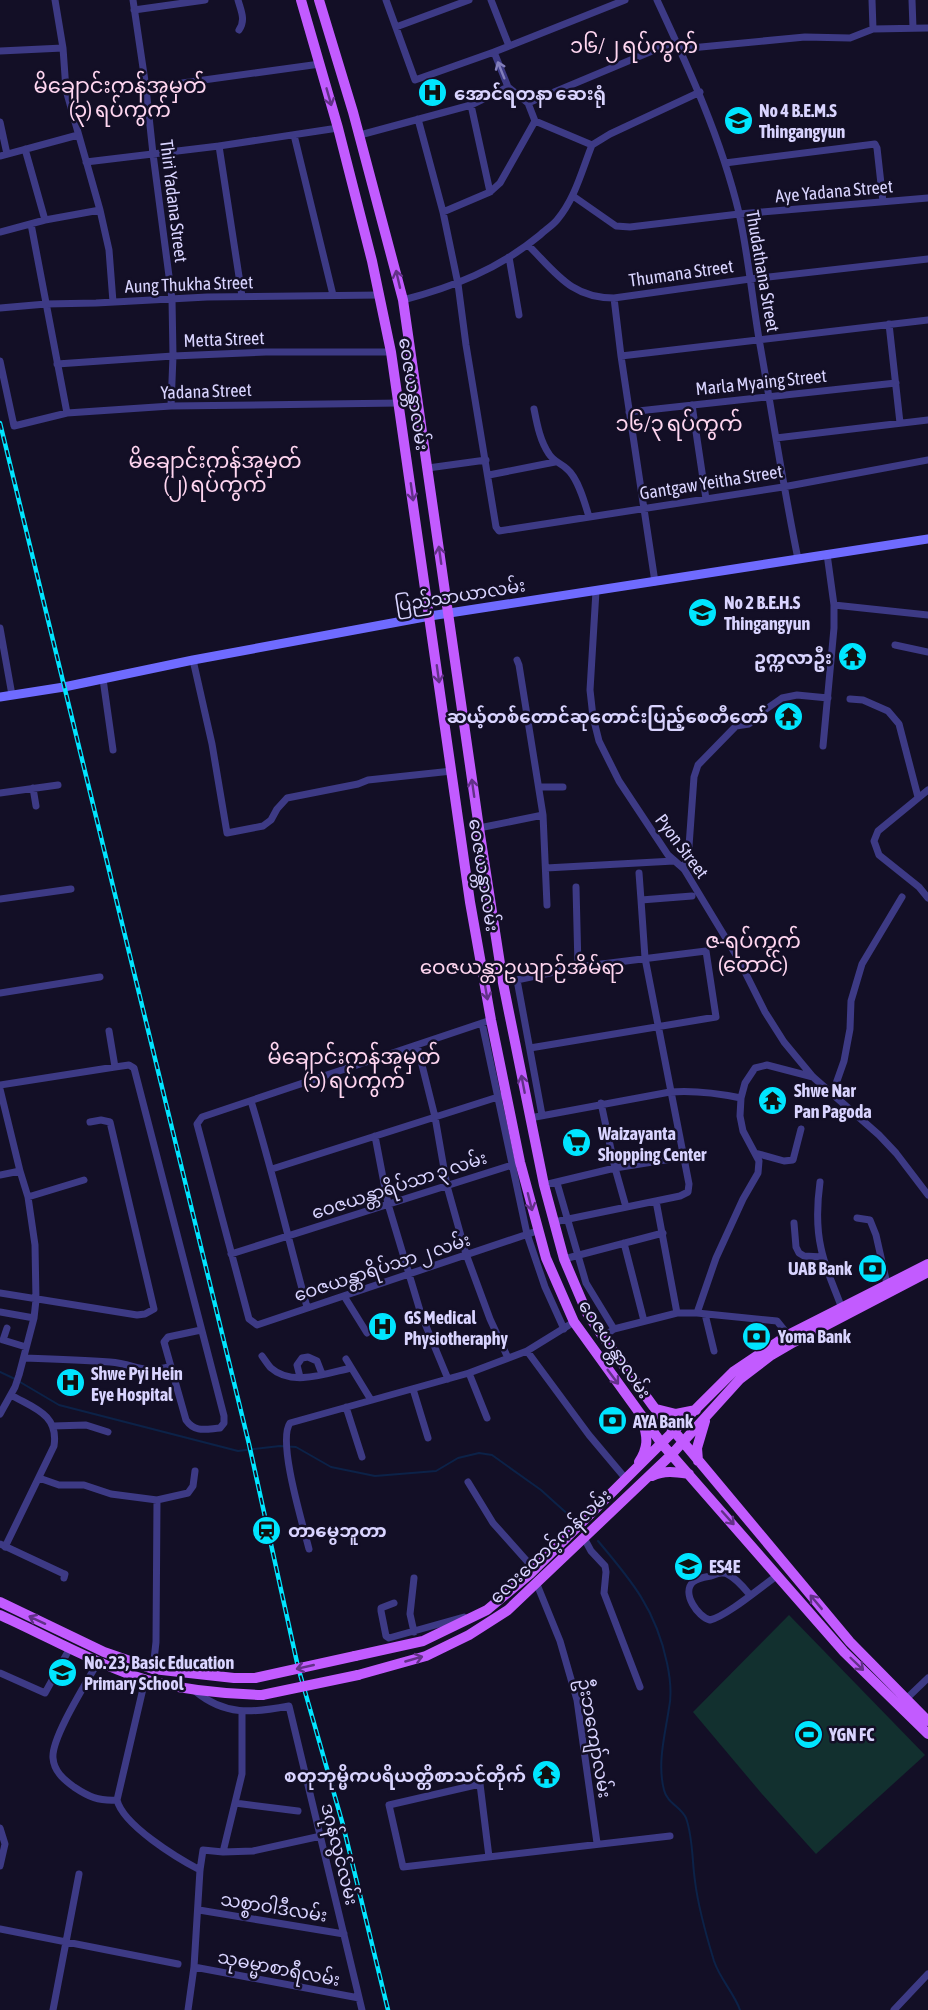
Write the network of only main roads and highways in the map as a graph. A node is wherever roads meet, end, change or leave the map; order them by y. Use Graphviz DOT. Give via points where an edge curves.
graph roads {
  1 [pos="301,0"];
  2 [pos="319,0"];
  3 [pos="393,256"];
  4 [pos="372,261"];
  5 [pos="490,899"];
  6 [pos="470,902"];
  7 [pos="563,1256"];
  8 [pos="546,1258"];
  9 [pos="928,1264"];
  10 [pos="928,1272"];
  11 [pos="867,1300"];
  12 [pos="791,1338"];
  13 [pos="653,1406"];
  14 [pos="696,1410"];
  15 [pos="640,1414"];
  16 [pos="706,1416"];
  17 [pos="674,1432"];
  18 [pos="683,1442"];
  19 [pos="662,1444"];
  20 [pos="672,1454"];
  21 [pos="698,1461"];
  22 [pos="689,1474"];
  23 [pos="628,1477"];
  24 [pos="643,1480"];
  25 [pos="534,1575"];
  26 [pos="3,1610"];
  27 [pos="55,1634"];
  28 [pos="902,1702"];
  29 [pos="928,1721"];
  30 [pos="928,1734"];
  1 -- 4 [label="main road, ဝေဇယန္တာလမ်း, one-way"];
  2 -- 3 [label="main road, ဝေဇယန္တာလမ်း"];
  3 -- 4 [label="main road"];
  5 -- 3 [label="main road, ဝေဇယန္တာလမ်း, one-way" via="403,300"];
  4 -- 6 [label="main road, ဝေဇယန္တာလမ်း, one-way" via="392,352"];
  5 -- 6 [label="main road"];
  7 -- 5 [label="main road, ဝေဇယန္တာလမ်း, one-way" via="530,1118"];
  6 -- 8 [label="main road, ဝေဇယန္တာလမ်း, one-way" via="486,1022 501,1096 532,1232"];
  7 -- 8 [label="main road"];
  7 -- 13 [label="main road, ဝေဇယန္တာလမ်း" via="587,1313"];
  8 -- 15 [label="main road, ဝေဇယန္တာလမ်း, one-way" via="569,1325"];
  9 -- 11 [label="main road, လေးထောင့်ကန်လမ်း" via="887,1284"];
  10 -- 11 [label="main road, လေးထောင့်ကန်လမ်း"];
  11 -- 12 [label="main road, လေးထောင့်ကန်လမ်း"];
  11 -- 12 [label="main road, လေးထောင့်ကန်လမ်း" via="841,1306"];
  12 -- 14 [label="main road, လေးထောင့်ကန်လမ်း" via="733,1372"];
  12 -- 16 [label="main road, လေးထောင့်ကန်လမ်း" via="740,1379"];
  13 -- 14 [label="main road" via="675,1414"];
  13 -- 17 [label="main road, ဝေဇယန္တာလမ်း"];
  14 -- 17 [label="main road, လေးထောင့်ကန်လမ်း"];
  15 -- 19 [label="main road, ဝေဇယန္တာလမ်း"];
  15 -- 23 [label="main road" via="648,1442"];
  16 -- 18 [label="main road, လေးထောင့်ကန်လမ်း"];
  16 -- 21 [label="main road" via="697,1448"];
  17 -- 18 [label="main road, ဝေဇယန္တာလမ်း"];
  17 -- 19 [label="main road, လေးထောင့်ကန်လမ်း"];
  18 -- 20 [label="main road, လေးထောင့်ကန်လမ်း"];
  18 -- 21 [label="main road, ဝေဇယန္တာလမ်း"];
  19 -- 20 [label="main road, ဝေဇယန္တာလမ်း"];
  19 -- 23 [label="main road, လေးထောင့်ကန်လမ်း"];
  20 -- 22 [label="main road, ဝေဇယန္တာလမ်း"];
  20 -- 24 [label="main road, လေးထောင့်ကန်လမ်း"];
  28 -- 21 [label="main road, ဝေဇယန္တာလမ်း, one-way"];
  22 -- 24 [label="main road" via="658,1473"];
  22 -- 28 [label="main road, ဝေဇယန္တာလမ်း, one-way" via="844,1652"];
  23 -- 25 [label="main road, လေးထောင့်ကန်လမ်း"];
  24 -- 25 [label="main road, လေးထောင့်ကန်လမ်း" via="584,1538"];
  25 -- 27 [label="main road, လေးထောင့်ကန်လမ်း, one-way, bridge" via="487,1610 423,1641 255,1678 153,1668"];
  27 -- 25 [label="main road, လေးထောင့်ကန်လမ်း, one-way, bridge" via="70,1648 145,1680 230,1694 262,1695 426,1656 508,1610"];
  26 -- 27 [label="main road, လေးထောင့်ကန်လမ်း"];
  28 -- 29 [label="main road, ဝေဇယန္တာလမ်း"];
  28 -- 30 [label="main road, ဝေဇယန္တာလမ်း"];
}
